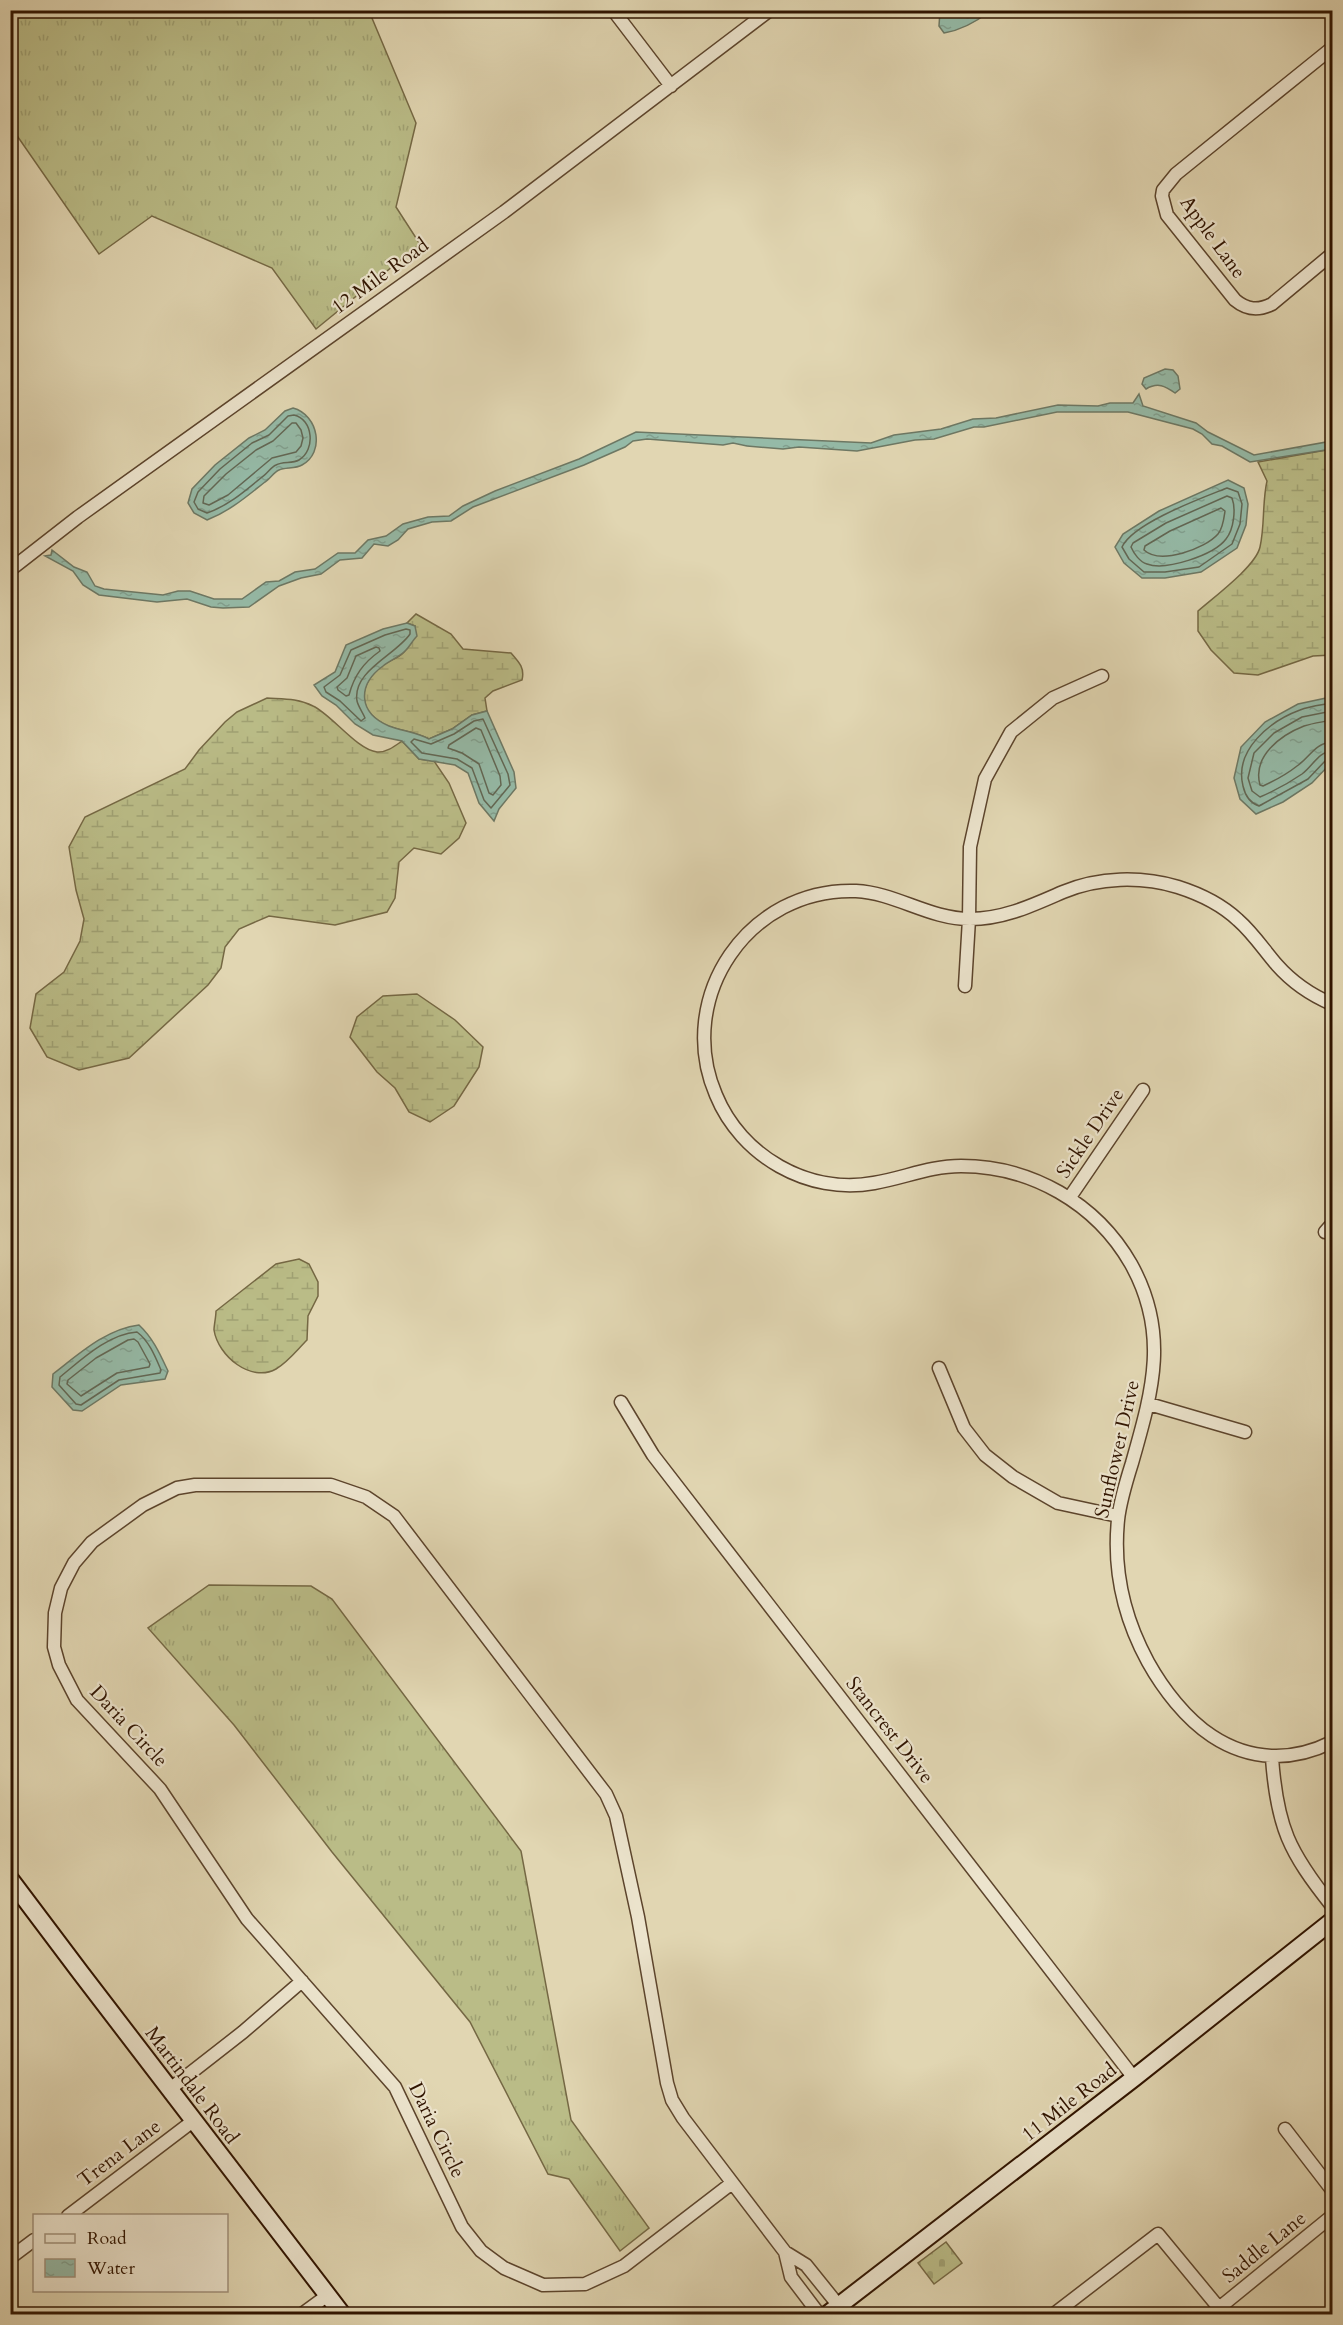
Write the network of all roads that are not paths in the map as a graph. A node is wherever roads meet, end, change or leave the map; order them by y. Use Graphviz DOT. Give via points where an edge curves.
graph roads {
  1 [pos="613,10"];
  2 [pos="770,10"];
  3 [pos="1332,48"];
  4 [pos="671,86"];
  5 [pos="1332,254"];
  6 [pos="10,570"];
  7 [pos="1102,676"];
  8 [pos="969,919"];
  9 [pos="965,986"];
  10 [pos="1332,1004"];
  11 [pos="1143,1090"];
  12 [pos="1070,1197"];
  13 [pos="939,1368"];
  14 [pos="621,1402"];
  15 [pos="1149,1404"];
  16 [pos="1245,1432"];
  17 [pos="1118,1516"];
  18 [pos="1332,1742"];
  19 [pos="1272,1758"];
  20 [pos="10,1879"];
  21 [pos="1332,1906"];
  22 [pos="1332,1921"];
  23 [pos="302,1981"];
  24 [pos="1134,2078"];
  25 [pos="170,2089"];
  26 [pos="193,2121"];
  27 [pos="1285,2129"];
  28 [pos="732,2183"];
  29 [pos="1332,2190"];
  30 [pos="71,2214"];
  31 [pos="1332,2216"];
  32 [pos="33,2241"];
  33 [pos="784,2252"];
  34 [pos="10,2258"];
  35 [pos="328,2295"];
  36 [pos="834,2310"];
  37 [pos="1222,2311"];
  38 [pos="302,2314"];
  39 [pos="342,2314"];
  40 [pos="819,2314"];
  41 [pos="1054,2314"];
  1 -- 4 [label="street"];
  2 -- 4 [label="street, 12 Mile Road"];
  3 -- 5 [label="street, Apple Lane" via="1176,174 1162,196 1167,215 1235,300 1247,308 1261,309 1272,304"];
  4 -- 6 [label="street, 12 Mile Road" via="504,212"];
  7 -- 8 [label="street" via="1053,698 1011,732 985,779 970,847"];
  8 -- 9 [label="street"];
  8 -- 10 [label="street, Sunflower Drive" via="1016,912 1093,883 1122,879 1165,884 1197,894 1229,912 1297,983"];
  8 -- 12 [label="street, Sunflower Drive" via="926,912 878,894 852,891 806,898 766,918 736,945 708,998 703,1036 713,1089 731,1124 758,1153 777,1166 815,1181 877,1183 933,1168 961,1166 1008,1172"];
  11 -- 12 [label="street, Sickle Drive"];
  12 -- 15 [label="street, Sunflower Drive" via="1104,1227 1138,1278 1152,1320 1154,1374"];
  13 -- 17 [label="street" via="964,1428 985,1455 1058,1503"];
  14 -- 24 [label="street, Stancrest Drive" via="653,1455"];
  15 -- 16 [label="street"];
  15 -- 17 [label="street, Sunflower Drive"];
  17 -- 19 [label="street, Sunflower Drive" via="1117,1568 1121,1590 1131,1627 1152,1669 1208,1734 1247,1753"];
  18 -- 19 [label="street" via="1295,1755"];
  19 -- 21 [label="street" via="1275,1797 1286,1837"];
  20 -- 25 [label="street, Martindale Road"];
  22 -- 24 [label="street, 11 Mile Road"];
  23 -- 25 [label="street"];
  23 -- 28 [label="street, Daria Circle" via="396,2087 462,2226 481,2251 504,2268 543,2285 585,2284 624,2266"];
  23 -- 28 [label="street, Daria Circle" via="241,1911 160,1789 77,1700 54,1647 54,1612 74,1563 92,1542 143,1504 177,1488 331,1485 366,1497 394,1516 606,1794 616,1816 638,1917 672,2100"];
  24 -- 36 [label="street, 11 Mile Road"];
  25 -- 26 [label="street, Martindale Road"];
  26 -- 30 [label="street, Trena Lane"];
  26 -- 35 [label="street, Martindale Road"];
  27 -- 29 [label="street"];
  28 -- 33 [label="street, Daria Circle"];
  31 -- 37 [label="street, Saddle Lane"];
  32 -- 34 [label="street"];
  33 -- 36 [label="street, Daria Circle" via="806,2265"];
  33 -- 40 [label="street, Daria Circle" via="790,2277"];
  35 -- 38 [label="street"];
  35 -- 39 [label="street, Martindale Road"];
  37 -- 41 [label="street" via="1158,2234"];
}
